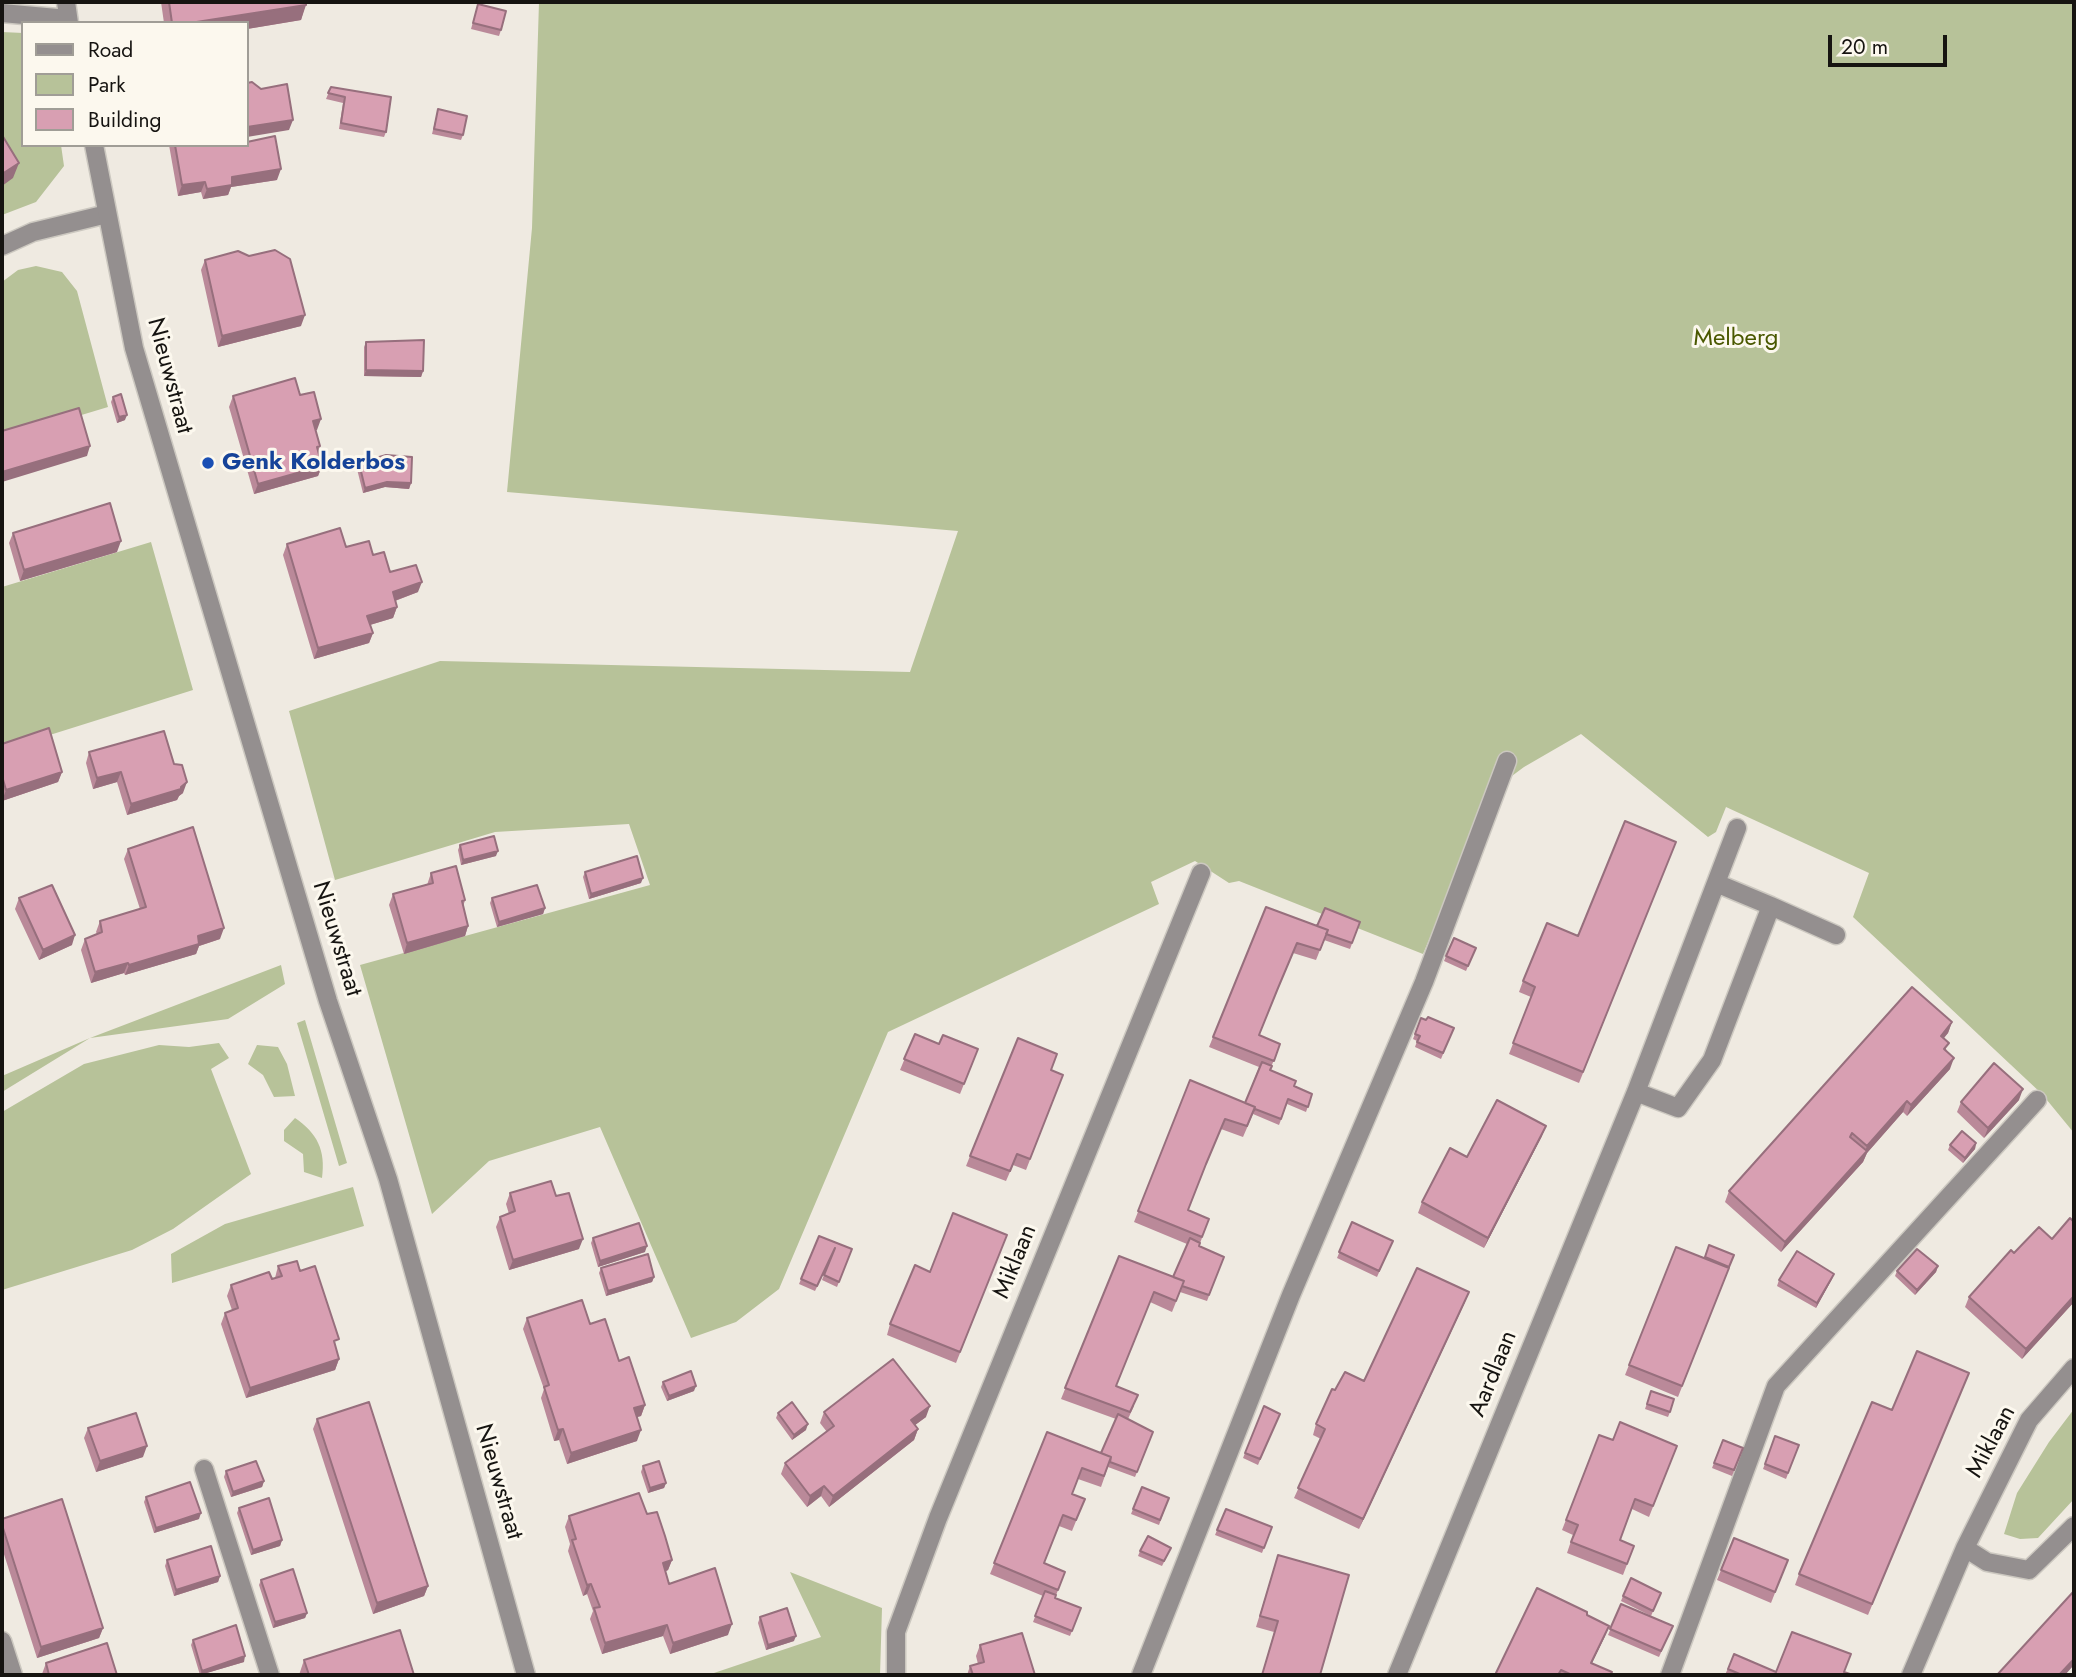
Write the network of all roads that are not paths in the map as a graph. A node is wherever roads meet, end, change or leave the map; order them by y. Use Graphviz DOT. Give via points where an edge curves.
graph roads {
  1 [pos="2,13"];
  2 [pos="68,14"];
  3 [pos="93,147"];
  4 [pos="107,214"];
  5 [pos="2,246"];
  6 [pos="1507,761"];
  7 [pos="1737,828"];
  8 [pos="1201,873"];
  9 [pos="1716,883"];
  10 [pos="1771,906"];
  11 [pos="1836,934"];
  12 [pos="1636,1092"];
  13 [pos="2038,1100"];
  14 [pos="2074,1367"];
  15 [pos="204,1469"];
  16 [pos="2074,1526"];
  17 [pos="1965,1548"];
  18 [pos="2,1641"];
  19 [pos="13,1675"];
  20 [pos="270,1675"];
  21 [pos="526,1675"];
  22 [pos="896,1675"];
  23 [pos="1141,1675"];
  24 [pos="1397,1675"];
  25 [pos="1670,1675"];
  26 [pos="1911,1675"];
  1 -- 2 [label="street"];
  3 -- 4 [label="street, Nieuwstraat"];
  4 -- 5 [label="street" via="33,232"];
  4 -- 21 [label="street, Nieuwstraat" via="138,360 324,988 388,1179"];
  6 -- 23 [label="street" via="1424,982 1292,1295"];
  7 -- 9 [label="street, Aardlaan"];
  8 -- 22 [label="street, Miklaan" via="937,1518 896,1632"];
  9 -- 10 [label="street"];
  9 -- 12 [label="street, Aardlaan"];
  10 -- 11 [label="street"];
  10 -- 12 [label="street" via="1712,1060 1678,1108"];
  12 -- 24 [label="street, Aardlaan"];
  13 -- 25 [label="street" via="1776,1386"];
  14 -- 17 [label="street, Miklaan" via="2029,1420"];
  15 -- 20 [label="street"];
  16 -- 17 [label="street" via="2029,1570 1987,1562"];
  17 -- 26 [label="street, Miklaan"];
  18 -- 19 [label="street"];
}
